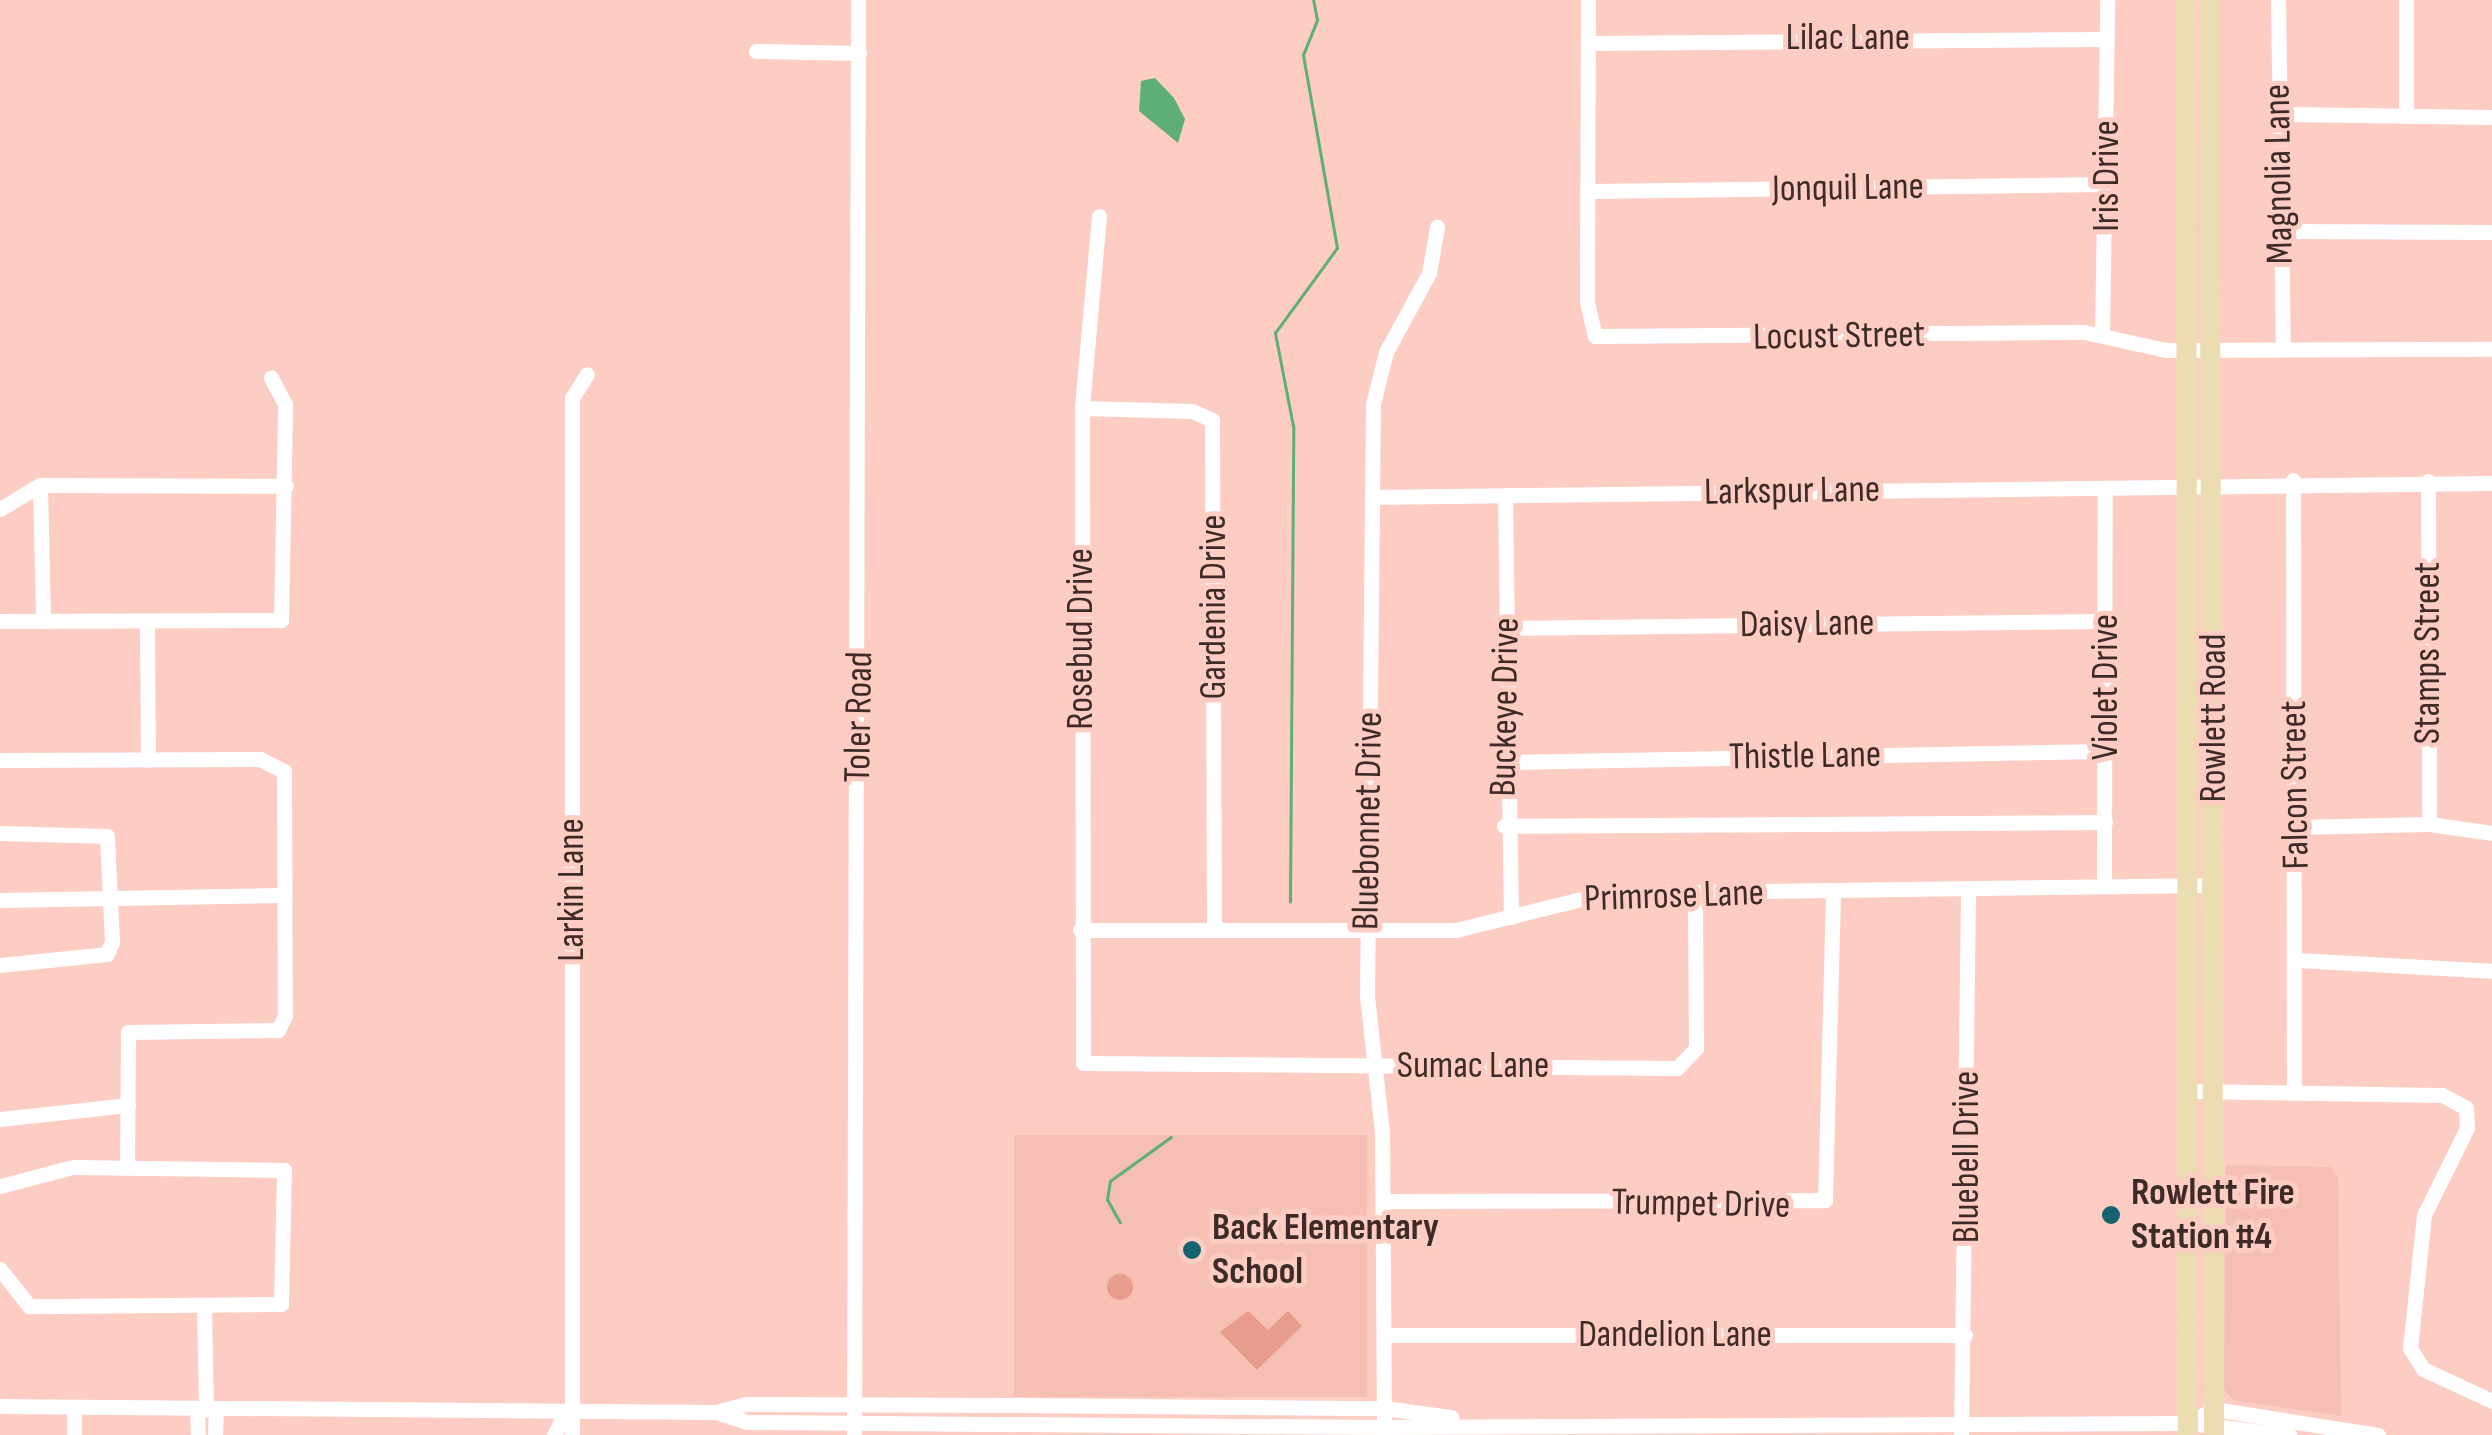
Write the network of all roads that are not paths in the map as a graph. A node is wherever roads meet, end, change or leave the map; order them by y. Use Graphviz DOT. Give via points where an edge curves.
graph roads {
  1 [pos="858,0"];
  2 [pos="1588,0"];
  3 [pos="2107,0"];
  4 [pos="2186,0"];
  5 [pos="2209,0"];
  6 [pos="2278,0"];
  7 [pos="2406,0"];
  8 [pos="2107,39"];
  9 [pos="1589,43"];
  10 [pos="756,51"];
  11 [pos="859,53"];
  12 [pos="2278,114"];
  13 [pos="2406,116"];
  14 [pos="2492,117"];
  15 [pos="2108,184"];
  16 [pos="1588,191"];
  17 [pos="1099,216"];
  18 [pos="1437,227"];
  19 [pos="2278,232"];
  20 [pos="2492,232"];
  21 [pos="2102,334"];
  22 [pos="2209,348"];
  23 [pos="2283,348"];
  24 [pos="2492,348"];
  25 [pos="2186,349"];
  26 [pos="587,374"];
  27 [pos="271,378"];
  28 [pos="1082,408"];
  29 [pos="2293,480"];
  30 [pos="2428,481"];
  31 [pos="2212,482"];
  32 [pos="2492,482"];
  33 [pos="2188,483"];
  34 [pos="40,485"];
  35 [pos="286,486"];
  36 [pos="2105,488"];
  37 [pos="1505,495"];
  38 [pos="1373,496"];
  39 [pos="0,509"];
  40 [pos="0,621"];
  41 [pos="43,621"];
  42 [pos="147,622"];
  43 [pos="2107,622"];
  44 [pos="1507,628"];
  45 [pos="2105,752"];
  46 [pos="0,760"];
  47 [pos="148,760"];
  48 [pos="1505,762"];
  49 [pos="2105,822"];
  50 [pos="2429,824"];
  51 [pos="1504,826"];
  52 [pos="2296,828"];
  53 [pos="0,833"];
  54 [pos="2492,833"];
  55 [pos="2212,884"];
  56 [pos="2185,885"];
  57 [pos="2104,886"];
  58 [pos="1968,890"];
  59 [pos="1696,892"];
  60 [pos="1833,892"];
  61 [pos="112,894"];
  62 [pos="284,895"];
  63 [pos="0,900"];
  64 [pos="1511,917"];
  65 [pos="1214,927"];
  66 [pos="1080,930"];
  67 [pos="1367,932"];
  68 [pos="2298,960"];
  69 [pos="0,964"];
  70 [pos="2492,971"];
  71 [pos="1083,1063"];
  72 [pos="1373,1067"];
  73 [pos="2189,1090"];
  74 [pos="2294,1090"];
  75 [pos="2213,1092"];
  76 [pos="128,1105"];
  77 [pos="0,1118"];
  78 [pos="127,1168"];
  79 [pos="3,1178"];
  80 [pos="1384,1201"];
  81 [pos="0,1270"];
  82 [pos="204,1305"];
  83 [pos="1384,1334"];
  84 [pos="1966,1335"];
  85 [pos="2492,1401"];
  86 [pos="855,1405"];
  87 [pos="0,1406"];
  88 [pos="1117,1406"];
  89 [pos="74,1407"];
  90 [pos="1254,1407"];
  91 [pos="1384,1408"];
  92 [pos="2214,1409"];
  93 [pos="206,1410"];
  94 [pos="566,1412"];
  95 [pos="716,1412"];
  96 [pos="1118,1424"];
  97 [pos="1144,1424"];
  98 [pos="1383,1427"];
  99 [pos="854,1429"];
  100 [pos="1489,1429"];
  101 [pos="1962,1429"];
  102 [pos="2188,1429"];
  103 [pos="2331,1429"];
  104 [pos="2214,1433"];
  105 [pos="74,1435"];
  106 [pos="198,1435"];
  107 [pos="216,1435"];
  108 [pos="554,1435"];
  109 [pos="572,1435"];
  110 [pos="2289,1435"];
  111 [pos="2378,1435"];
  1 -- 11 [label="street, Toler Road"];
  2 -- 9 [label="street"];
  3 -- 8 [label="street, Iris Drive"];
  4 -- 25 [label="main road, Rowlett Road"];
  5 -- 22 [label="main road, Rowlett Road"];
  6 -- 12 [label="street, Magnolia Lane"];
  7 -- 13 [label="street"];
  8 -- 9 [label="street, Lilac Lane"];
  8 -- 15 [label="street, Iris Drive"];
  9 -- 16 [label="street"];
  10 -- 11 [label="street"];
  11 -- 86 [label="street, Toler Road"];
  12 -- 13 [label="street"];
  12 -- 19 [label="street, Magnolia Lane"];
  13 -- 14 [label="street"];
  15 -- 16 [label="street, Jonquil Lane"];
  15 -- 21 [label="street, Iris Drive"];
  16 -- 21 [label="street, Locust Street" via="1595,336"];
  17 -- 28 [label="street, Rosebud Drive"];
  18 -- 38 [label="street, Bluebonnet Drive" via="1420,297 1377,377"];
  19 -- 20 [label="street"];
  19 -- 23 [label="street, Magnolia Lane"];
  21 -- 25 [label="street"];
  22 -- 23 [label="street"];
  22 -- 25 [label="street"];
  22 -- 31 [label="main road, Rowlett Road"];
  23 -- 24 [label="street"];
  25 -- 33 [label="main road, Rowlett Road"];
  26 -- 94 [label="street, Larkin Lane" via="572,398"];
  27 -- 35 [label="street" via="285,404"];
  28 -- 65 [label="street, Gardenia Drive" via="1192,411 1212,420"];
  28 -- 66 [label="street, Rosebud Drive"];
  29 -- 30 [label="street, Larkspur Lane"];
  29 -- 31 [label="street, Larkspur Lane"];
  29 -- 52 [label="street, Falcon Street"];
  30 -- 32 [label="street, Larkspur Lane"];
  30 -- 50 [label="street, Stamps Street"];
  31 -- 33 [label="street, Larkspur Lane"];
  31 -- 55 [label="main road, Rowlett Road"];
  33 -- 36 [label="street, Larkspur Lane"];
  33 -- 56 [label="main road, Rowlett Road"];
  34 -- 35 [label="street"];
  34 -- 39 [label="street"];
  34 -- 41 [label="street"];
  35 -- 42 [label="street" via="281,620"];
  36 -- 37 [label="street, Larkspur Lane"];
  36 -- 43 [label="street, Violet Drive"];
  37 -- 38 [label="street, Larkspur Lane"];
  37 -- 44 [label="street, Buckeye Drive"];
  38 -- 67 [label="street, Bluebonnet Drive"];
  40 -- 41 [label="street"];
  41 -- 42 [label="street"];
  42 -- 47 [label="street"];
  43 -- 44 [label="street, Daisy Lane"];
  43 -- 45 [label="street, Violet Drive"];
  44 -- 48 [label="street, Buckeye Drive"];
  45 -- 48 [label="street, Thistle Lane"];
  45 -- 49 [label="street, Violet Drive"];
  46 -- 47 [label="street"];
  47 -- 62 [label="street" via="279,764"];
  48 -- 51 [label="street, Buckeye Drive"];
  49 -- 51 [label="street"];
  49 -- 57 [label="street, Violet Drive"];
  50 -- 52 [label="street"];
  50 -- 54 [label="street"];
  51 -- 64 [label="street, Buckeye Drive"];
  52 -- 68 [label="street, Falcon Street"];
  53 -- 61 [label="street" via="100,830"];
  55 -- 56 [label="street, Primrose Lane"];
  55 -- 75 [label="main road, Rowlett Road"];
  56 -- 57 [label="street, Primrose Lane"];
  56 -- 73 [label="main road, Rowlett Road"];
  57 -- 58 [label="street, Primrose Lane"];
  58 -- 60 [label="street, Primrose Lane"];
  58 -- 84 [label="street, Bluebell Drive"];
  59 -- 60 [label="street, Primrose Lane"];
  59 -- 64 [label="street, Primrose Lane" via="1606,893"];
  59 -- 72 [label="street, Sumac Lane" via="1696,1048 1688,1063"];
  60 -- 80 [label="street, Trumpet Drive" via="1826,1200"];
  61 -- 62 [label="street"];
  61 -- 63 [label="street"];
  61 -- 69 [label="street" via="108,954"];
  62 -- 76 [label="street" via="278,1030 128,1032"];
  64 -- 67 [label="street, Primrose Lane" via="1456,930"];
  65 -- 66 [label="street, Primrose Lane"];
  65 -- 67 [label="street, Primrose Lane"];
  66 -- 71 [label="street, Rosebud Drive"];
  67 -- 72 [label="street, Bluebonnet Drive"];
  68 -- 70 [label="street"];
  68 -- 74 [label="street, Falcon Street"];
  71 -- 72 [label="street, Sumac Lane"];
  72 -- 80 [label="street, Bluebonnet Drive"];
  73 -- 75 [label="street"];
  73 -- 102 [label="main road, Rowlett Road"];
  74 -- 75 [label="street"];
  74 -- 85 [label="street" via="2442,1095 2466,1108 2469,1120 2424,1215 2415,1360"];
  75 -- 92 [label="main road, Rowlett Road"];
  76 -- 77 [label="street"];
  76 -- 78 [label="street"];
  78 -- 79 [label="street"];
  78 -- 82 [label="street" via="284,1170 281,1304"];
  80 -- 83 [label="street, Bluebonnet Drive"];
  81 -- 82 [label="street" via="29,1306"];
  82 -- 93 [label="street"];
  83 -- 84 [label="street, Dandelion Lane"];
  83 -- 91 [label="street, Bluebonnet Drive"];
  84 -- 101 [label="street, Bluebell Drive"];
  86 -- 88 [label="street"];
  86 -- 95 [label="street"];
  86 -- 99 [label="street, Toler Road"];
  87 -- 89 [label="street"];
  88 -- 90 [label="street"];
  88 -- 96 [label="street"];
  89 -- 93 [label="street"];
  89 -- 105 [label="street"];
  90 -- 91 [label="street"];
  90 -- 97 [label="street" via="1242,1421"];
  91 -- 98 [label="street, Bluebonnet Drive"];
  91 -- 100 [label="street"];
  92 -- 102 [label="street"];
  92 -- 103 [label="street"];
  92 -- 104 [label="main road, Rowlett Road"];
  93 -- 94 [label="street"];
  93 -- 106 [label="street"];
  93 -- 107 [label="street"];
  94 -- 95 [label="street"];
  94 -- 108 [label="street"];
  94 -- 109 [label="street"];
  95 -- 99 [label="street" via="746,1422"];
  96 -- 97 [label="street"];
  96 -- 99 [label="street"];
  97 -- 98 [label="street"];
  98 -- 100 [label="street"];
  100 -- 101 [label="street"];
  101 -- 102 [label="street"];
  102 -- 104 [label="street"];
  103 -- 111 [label="street"];
  104 -- 110 [label="street"];
}
